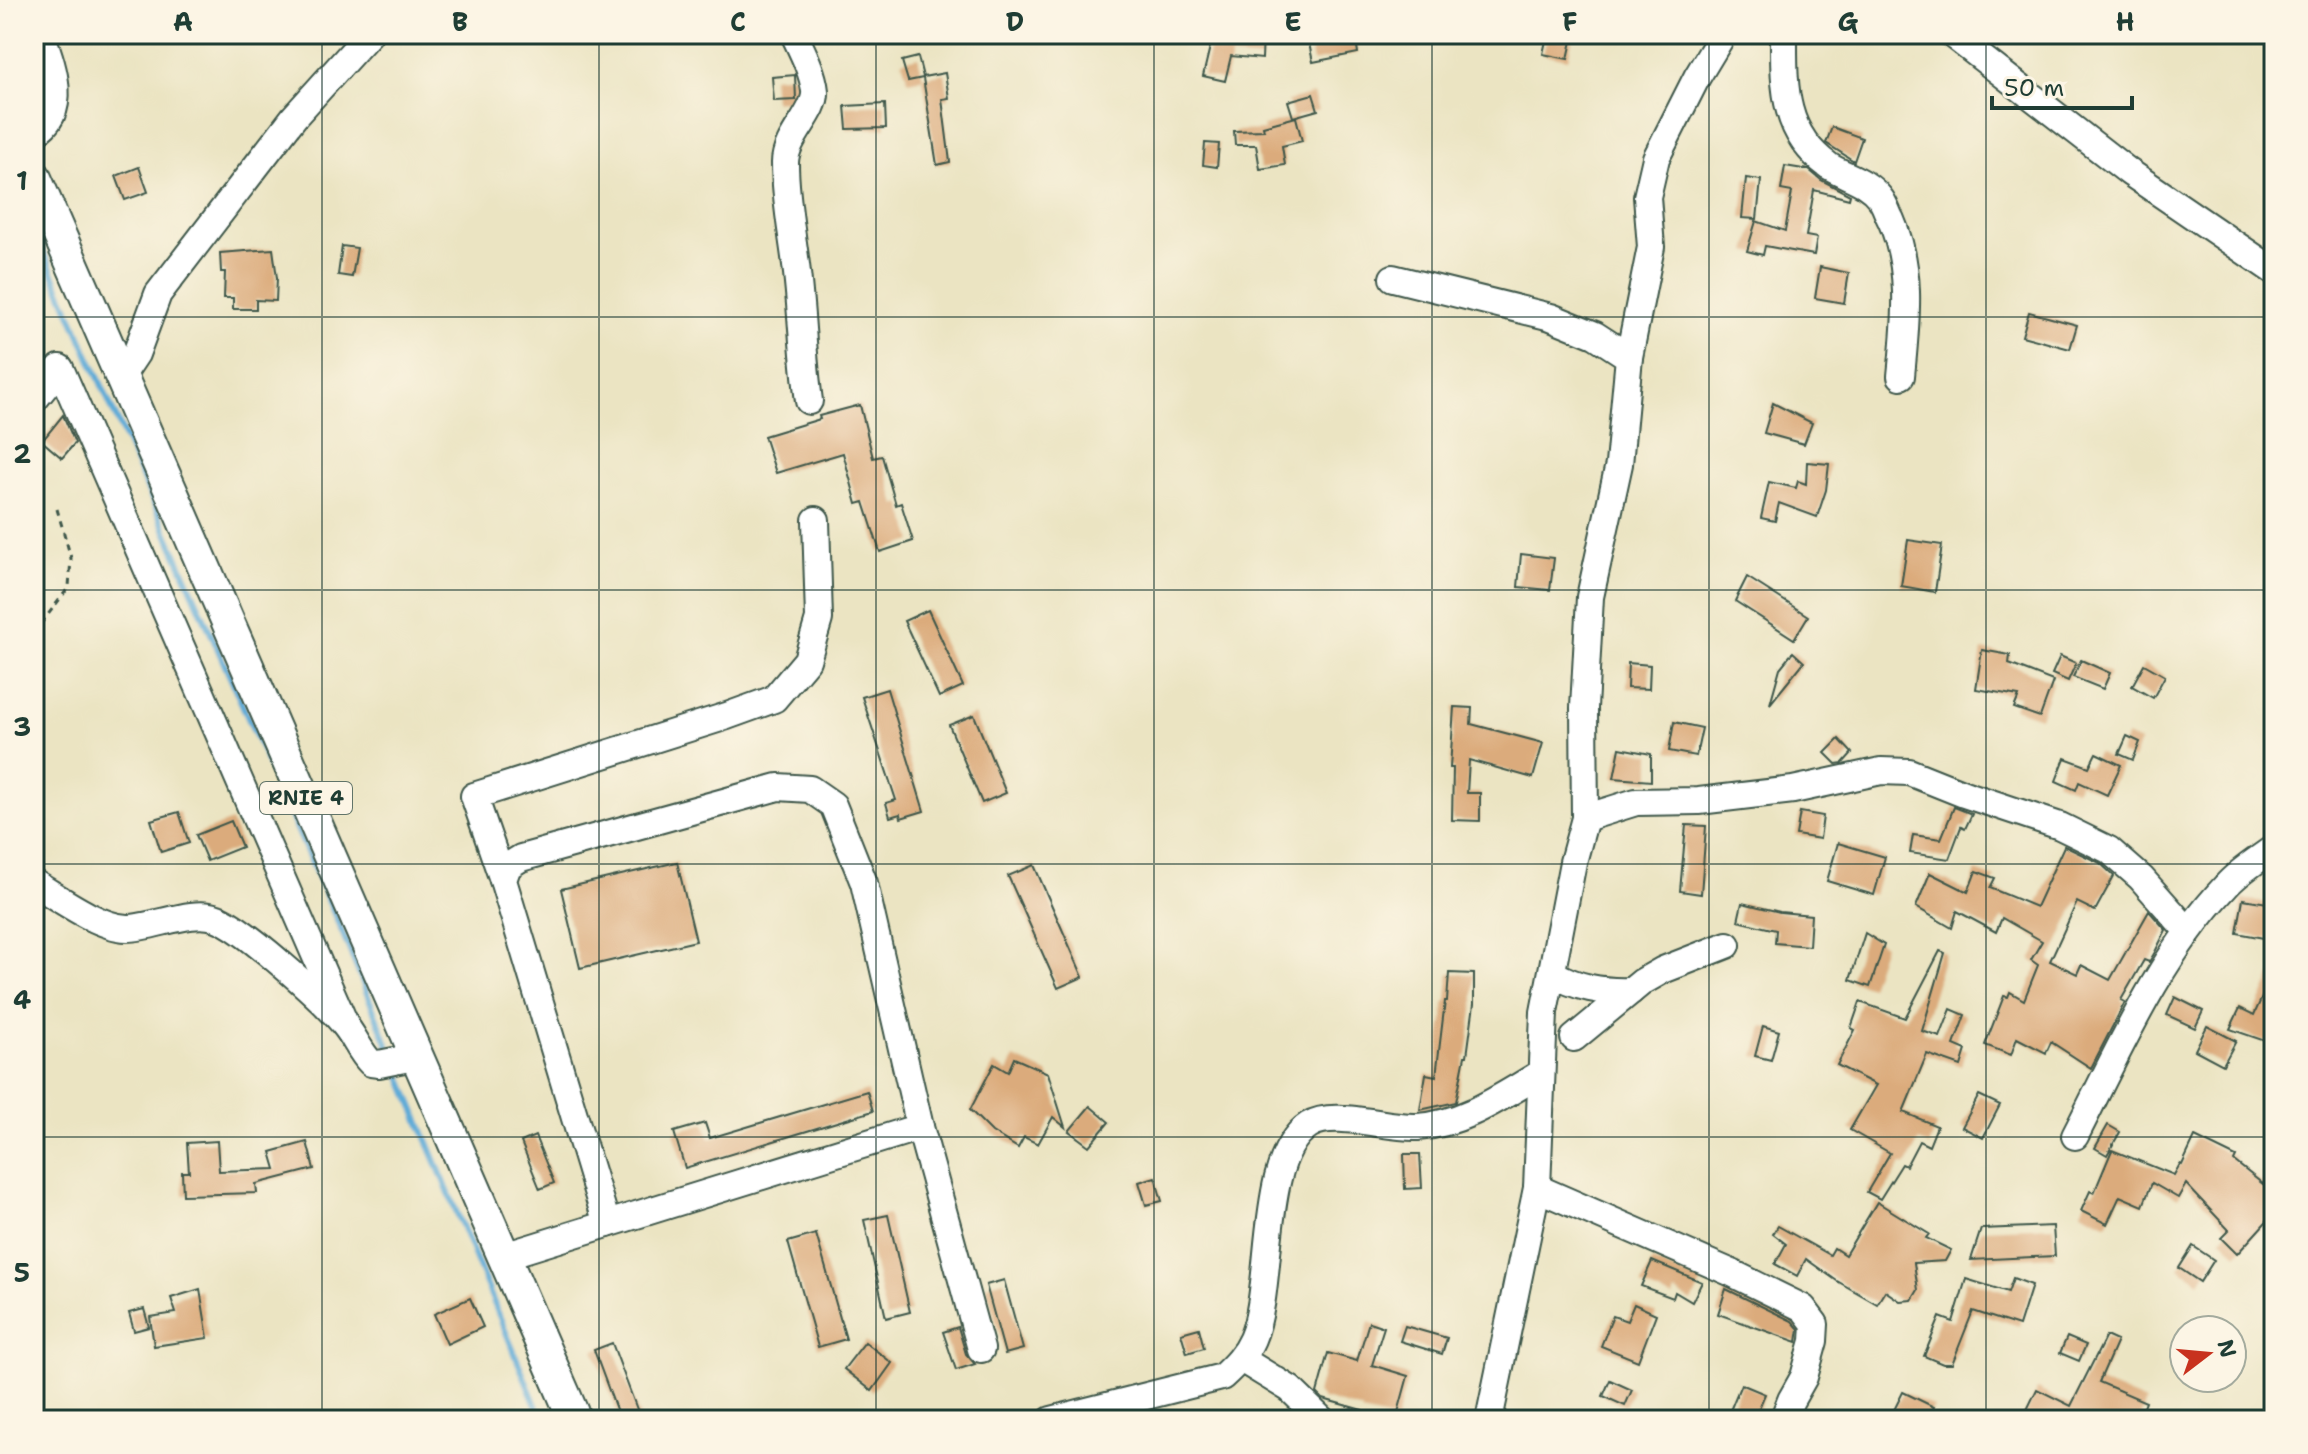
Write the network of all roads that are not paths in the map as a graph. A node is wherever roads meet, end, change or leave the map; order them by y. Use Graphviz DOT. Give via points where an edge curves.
graph roads {
  1 [pos="369,34"];
  2 [pos="794,34"];
  3 [pos="1723,34"];
  4 [pos="1784,34"];
  5 [pos="1951,34"];
  6 [pos="49,40"];
  7 [pos="34,133"];
  8 [pos="34,176"];
  9 [pos="2274,271"];
  10 [pos="1393,278"];
  11 [pos="1629,357"];
  12 [pos="122,375"];
  13 [pos="1901,376"];
  14 [pos="34,400"];
  15 [pos="809,401"];
  16 [pos="816,520"];
  17 [pos="1585,818"];
  18 [pos="2274,848"];
  19 [pos="503,880"];
  20 [pos="34,883"];
  21 [pos="2188,931"];
  22 [pos="1727,945"];
  23 [pos="1552,973"];
  24 [pos="1631,991"];
  25 [pos="346,1026"];
  26 [pos="1574,1038"];
  27 [pos="419,1056"];
  28 [pos="1540,1074"];
  29 [pos="920,1127"];
  30 [pos="2075,1136"];
  31 [pos="1537,1188"];
  32 [pos="607,1224"];
  33 [pos="504,1256"];
  34 [pos="981,1349"];
  35 [pos="1241,1359"];
  36 [pos="575,1420"];
  37 [pos="1051,1420"];
  38 [pos="1322,1420"];
  39 [pos="1489,1420"];
  40 [pos="1783,1420"];
  1 -- 12 [label="street" via="294,117 158,294 136,354"];
  2 -- 15 [label="street" via="815,93 785,160"];
  3 -- 11 [label="street" via="1656,158 1647,197 1651,247"];
  4 -- 13 [label="street" via="1784,90 1792,123 1830,166 1861,180 1881,200 1902,245 1908,306"];
  5 -- 9 [label="street" via="2129,172"];
  6 -- 7 [label="street" via="56,100 52,115"];
  8 -- 12 [label="main road, RNIE 4"];
  10 -- 11 [label="street" via="1551,317 1595,335"];
  11 -- 17 [label="street" via="1619,464 1590,597"];
  12 -- 27 [label="main road, RNIE 4"];
  14 -- 25 [label="street" via="60,368"];
  16 -- 19 [label="street" via="819,619 807,660 774,699 474,796"];
  17 -- 21 [label="street" via="1636,802 1730,797 1881,771 1909,772 2060,826 2109,850"];
  17 -- 23 [label="street"];
  18 -- 21 [label="street" via="2228,883"];
  19 -- 29 [label="street" via="508,866 521,858 778,787 810,789 833,805 864,883"];
  19 -- 32 [label="street"];
  20 -- 25 [label="street" via="102,922 123,928 197,915 216,917 245,936"];
  21 -- 30 [label="street"];
  22 -- 24 [label="street" via="1663,970"];
  23 -- 24 [label="street" via="1585,988"];
  23 -- 28 [label="street"];
  24 -- 26 [label="street"];
  25 -- 27 [label="street" via="371,1063"];
  27 -- 33 [label="main road, RNIE 4"];
  28 -- 31 [label="street"];
  28 -- 35 [label="street" via="1448,1122 1416,1128 1329,1119 1311,1124 1294,1138 1280,1169 1253,1338"];
  29 -- 32 [label="street"];
  29 -- 34 [label="street"];
  31 -- 39 [label="street"];
  31 -- 40 [label="street" via="1803,1308 1815,1324 1814,1341"];
  32 -- 33 [label="street"];
  33 -- 36 [label="main road, RNIE 4"];
  35 -- 37 [label="street" via="1222,1377"];
  35 -- 38 [label="street" via="1290,1389"];
}
